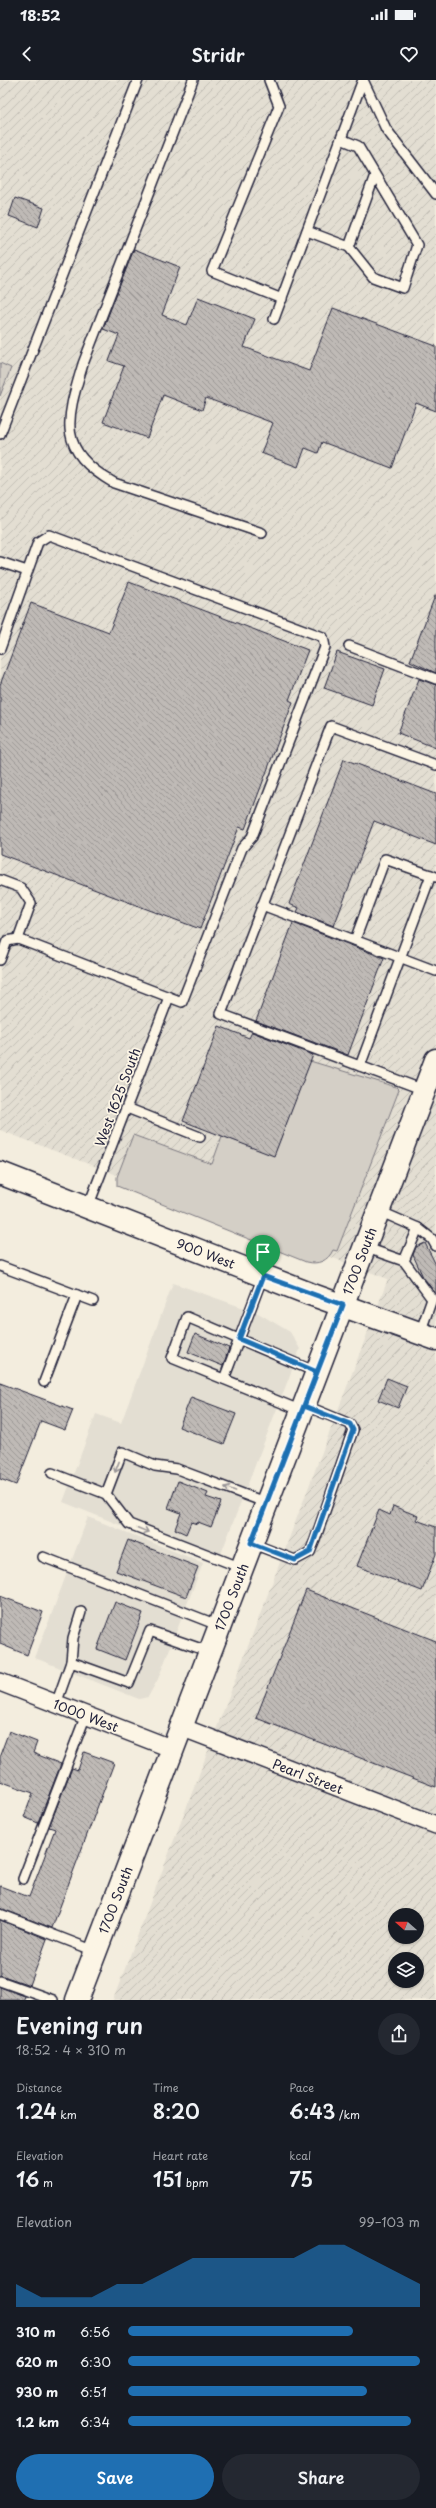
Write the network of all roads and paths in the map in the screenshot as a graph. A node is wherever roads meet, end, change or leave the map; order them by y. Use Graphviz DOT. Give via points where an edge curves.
graph roads {
  1 [pos="138,80"];
  2 [pos="193,80"];
  3 [pos="269,80"];
  4 [pos="363,81"];
  5 [pos="341,139"];
  6 [pos="375,175"];
  7 [pos="436,194"];
  8 [pos="307,231"];
  9 [pos="349,247"];
  10 [pos="282,299"];
  11 [pos="274,319"];
  12 [pos="0,434"];
  13 [pos="262,533"];
  14 [pos="0,562"];
  15 [pos="27,571"];
  16 [pos="349,646"];
  17 [pos="0,649"];
  18 [pos="436,679"];
  19 [pos="436,765"];
  20 [pos="434,876"];
  21 [pos="0,880"];
  22 [pos="262,905"];
  23 [pos="18,939"];
  24 [pos="355,940"];
  25 [pos="400,958"];
  26 [pos="0,960"];
  27 [pos="436,972"];
  28 [pos="169,997"];
  29 [pos="436,1060"];
  30 [pos="360,1066"];
  31 [pos="424,1090"];
  32 [pos="127,1108"];
  33 [pos="200,1137"];
  34 [pos="0,1173"];
  35 [pos="88,1207"];
  36 [pos="378,1211"];
  37 [pos="418,1228"];
  38 [pos="436,1230"];
  39 [pos="434,1243"];
  40 [pos="364,1247"];
  41 [pos="404,1261"];
  42 [pos="0,1266"];
  43 [pos="263,1276"];
  44 [pos="77,1295"];
  45 [pos="434,1300"];
  46 [pos="93,1301"];
  47 [pos="343,1305"];
  48 [pos="428,1336"];
  49 [pos="239,1339"];
  50 [pos="317,1372"];
  51 [pos="224,1379"];
  52 [pos="44,1382"];
  53 [pos="303,1408"];
  54 [pos="52,1473"];
  55 [pos="106,1494"];
  56 [pos="267,1503"];
  57 [pos="251,1543"];
  58 [pos="42,1557"];
  59 [pos="242,1568"];
  60 [pos="81,1612"];
  61 [pos="220,1626"];
  62 [pos="210,1652"];
  63 [pos="71,1662"];
  64 [pos="0,1682"];
  65 [pos="56,1704"];
  66 [pos="86,1715"];
  67 [pos="181,1727"];
  68 [pos="173,1749"];
  69 [pos="436,1825"];
  70 [pos="23,1879"];
  71 [pos="0,1914"];
  72 [pos="95,1951"];
  73 [pos="0,1981"];
  74 [pos="53,2000"];
  75 [pos="77,2000"];
  1 -- 12 [label="lane"];
  2 -- 13 [label="lane" via="83,364 70,424 72,442 84,462 93,471 114,483"];
  3 -- 10 [label="lane" via="279,106 212,271"];
  4 -- 5 [label="lane"];
  4 -- 7 [label="lane" via="386,129"];
  5 -- 6 [label="lane" via="358,146"];
  5 -- 8 [label="lane"];
  6 -- 9 [label="lane"];
  6 -- 9 [label="lane" via="417,245 403,288 373,277"];
  8 -- 9 [label="lane"];
  8 -- 10 [label="lane"];
  10 -- 11 [label="lane"];
  14 -- 15 [label="lane"];
  15 -- 17 [label="lane"];
  15 -- 28 [label="lane" via="38,542 49,535 323,637 325,647 252,838 242,848 182,1002"];
  16 -- 18 [label="lane"];
  19 -- 22 [label="lane" via="331,726"];
  20 -- 24 [label="lane" via="385,858"];
  20 -- 25 [label="lane"];
  21 -- 23 [label="lane" via="21,888 31,903"];
  22 -- 24 [label="lane"];
  22 -- 30 [label="lane" via="221,1014"];
  23 -- 26 [label="lane" via="7,941"];
  23 -- 28 [label="lane"];
  24 -- 25 [label="lane"];
  25 -- 27 [label="lane"];
  25 -- 30 [label="lane"];
  28 -- 32 [label="lane, West 1625 South"];
  29 -- 31 [label="street, 1700 South"];
  30 -- 31 [label="lane"];
  31 -- 36 [label="street, 1700 South"];
  32 -- 33 [label="lane"];
  32 -- 35 [label="lane, West 1625 South"];
  34 -- 35 [label="street, 900 West"];
  35 -- 43 [label="street, 900 West"];
  36 -- 37 [label="lane"];
  36 -- 40 [label="street, 1700 South"];
  37 -- 39 [label="lane"];
  37 -- 41 [label="lane"];
  38 -- 39 [label="lane"];
  40 -- 41 [label="lane"];
  40 -- 47 [label="street, 1700 South"];
  41 -- 45 [label="lane"];
  42 -- 44 [label="lane"];
  43 -- 47 [label="street, 900 West"];
  43 -- 49 [label="lane"];
  44 -- 46 [label="lane"];
  44 -- 52 [label="lane"];
  45 -- 48 [label="lane"];
  47 -- 48 [label="street, 900 West"];
  47 -- 50 [label="street, 1700 South"];
  49 -- 50 [label="lane"];
  49 -- 51 [label="lane"];
  49 -- 51 [label="lane" via="187,1317 172,1358"];
  50 -- 53 [label="street, 1700 South"];
  51 -- 53 [label="lane"];
  53 -- 56 [label="street, 1700 South"];
  53 -- 57 [label="lane" via="350,1424 353,1430 315,1540 310,1552 295,1560"];
  54 -- 55 [label="lane"];
  56 -- 55 [label="lane, one-way" via="177,1469 155,1466 122,1452"];
  55 -- 59 [label="lane, one-way" via="129,1524"];
  56 -- 57 [label="street, 1700 South"];
  57 -- 59 [label="street, 1700 South"];
  58 -- 61 [label="lane"];
  59 -- 61 [label="street, 1700 South"];
  60 -- 63 [label="lane" via="73,1638"];
  61 -- 62 [label="street, 1700 South"];
  62 -- 63 [label="lane" via="150,1631 130,1683"];
  62 -- 67 [label="street, 1700 South"];
  63 -- 65 [label="lane"];
  64 -- 65 [label="street, 1000 West"];
  65 -- 66 [label="street, 1000 West"];
  66 -- 68 [label="street, 1000 West"];
  66 -- 70 [label="lane"];
  67 -- 68 [label="street, 1700 South"];
  67 -- 69 [label="street, Pearl Street"];
  68 -- 72 [label="street, 1700 South"];
  71 -- 72 [label="lane"];
  72 -- 75 [label="street, 1700 South"];
  73 -- 74 [label="lane"];
}
